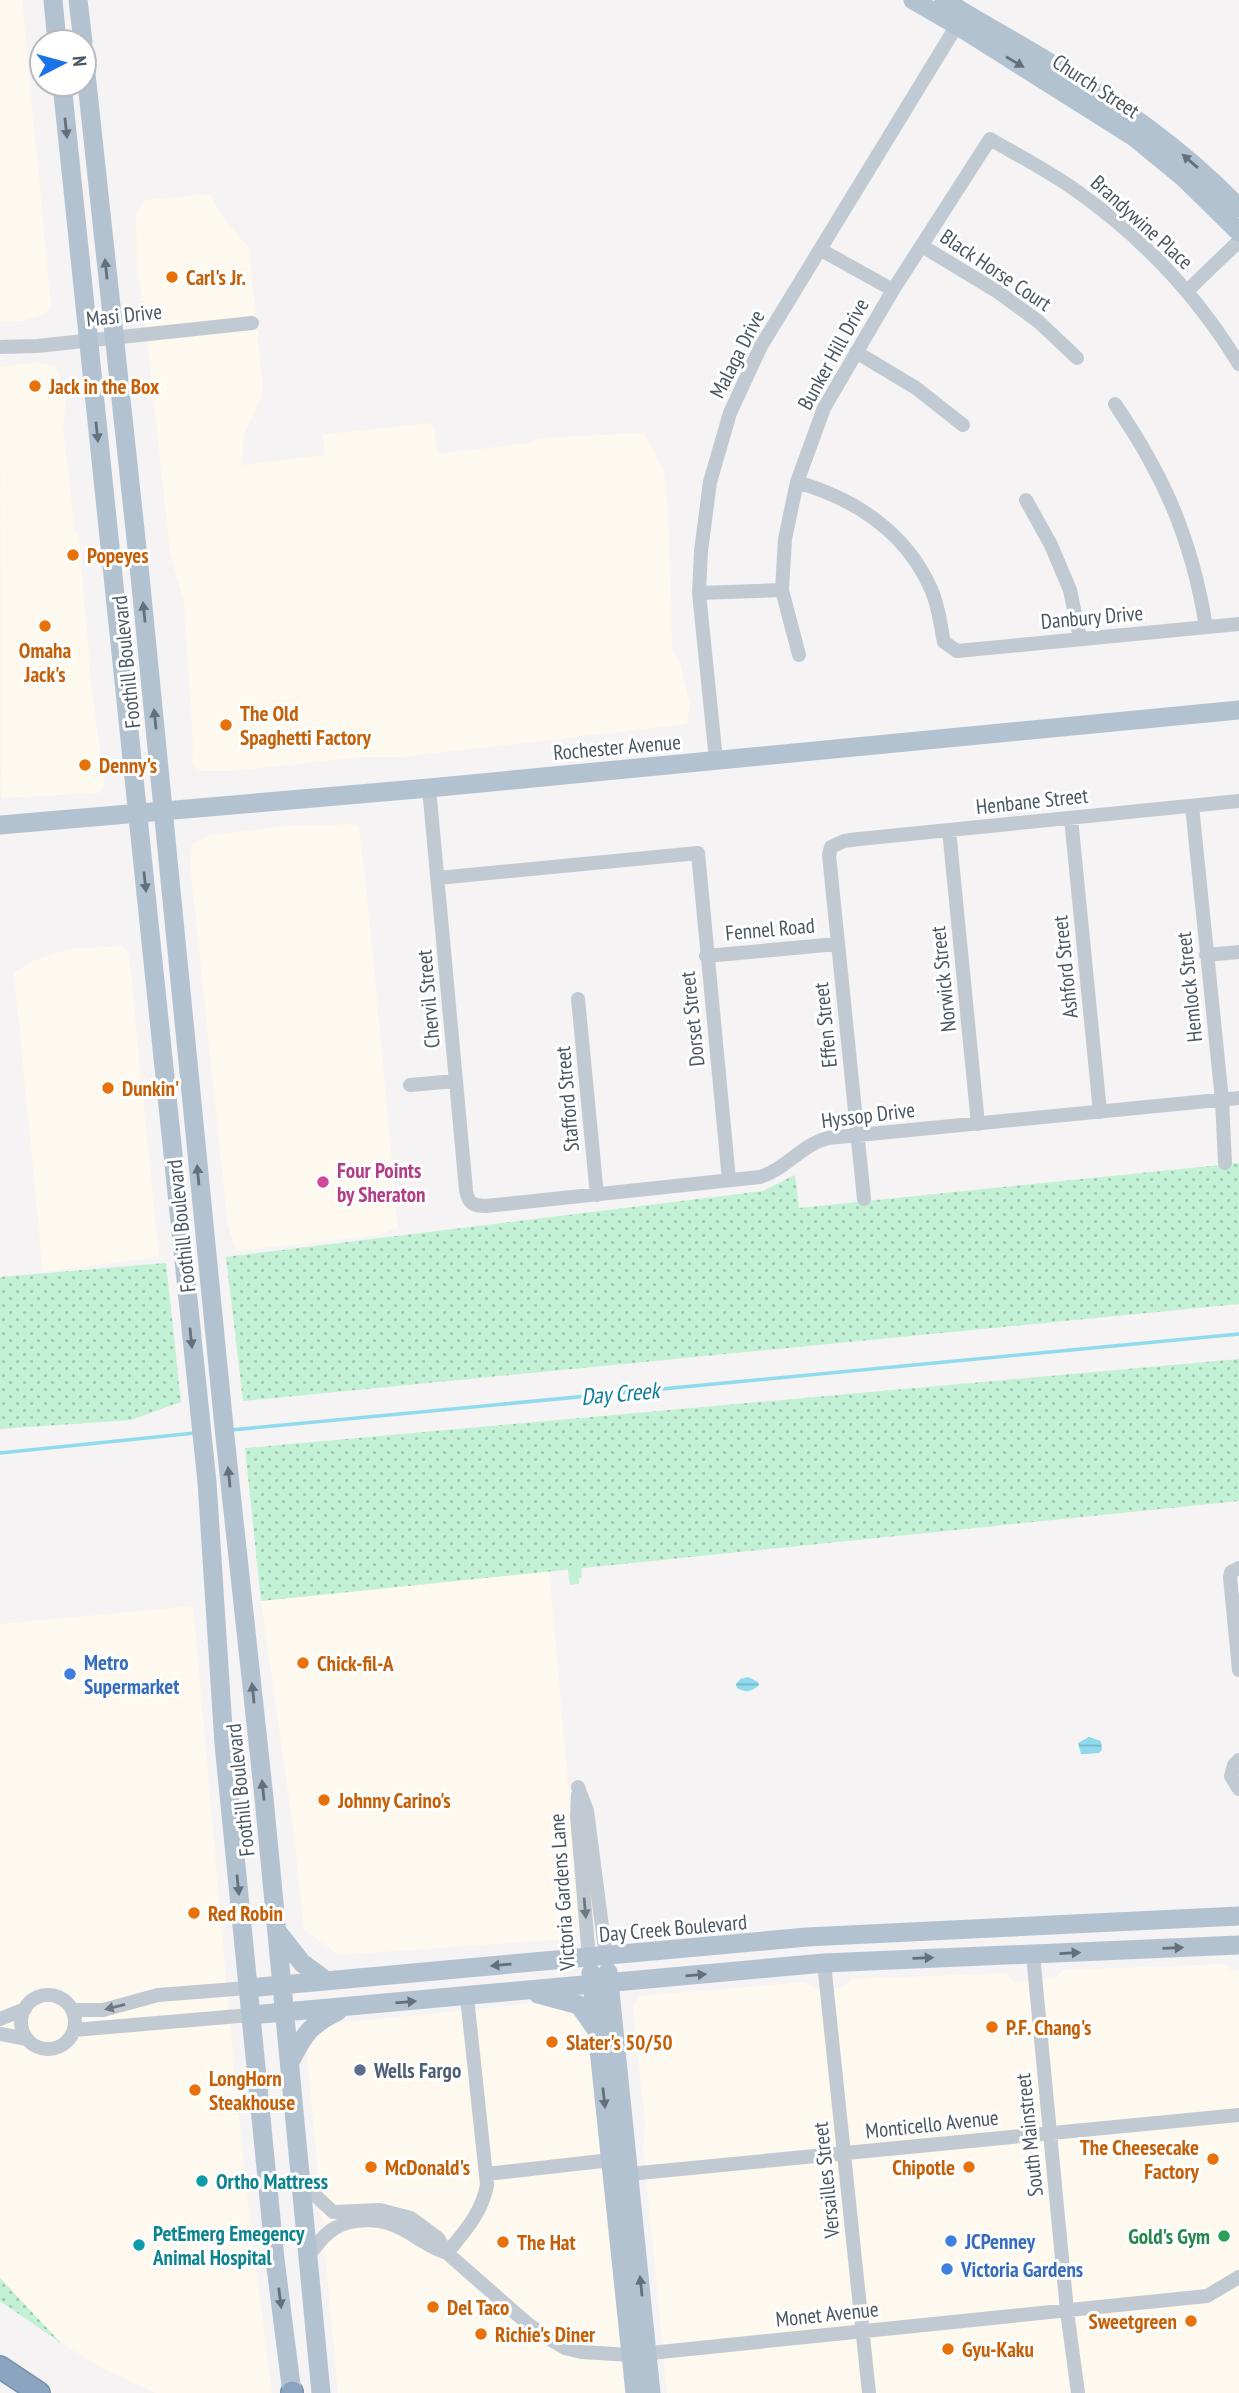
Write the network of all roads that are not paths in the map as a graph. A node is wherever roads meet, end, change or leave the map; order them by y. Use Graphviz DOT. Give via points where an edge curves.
graph roads {
  1 [pos="53,0"];
  2 [pos="78,0"];
  3 [pos="912,0"];
  4 [pos="944,0"];
  5 [pos="961,20"];
  6 [pos="56,28"];
  7 [pos="81,28"];
  8 [pos="63,98"];
  9 [pos="88,98"];
  10 [pos="990,139"];
  11 [pos="1239,208"];
  12 [pos="1239,232"];
  13 [pos="1239,241"];
  14 [pos="922,246"];
  15 [pos="821,250"];
  16 [pos="893,290"];
  17 [pos="1187,291"];
  18 [pos="252,323"];
  19 [pos="113,337"];
  20 [pos="87,340"];
  21 [pos="0,347"];
  22 [pos="856,352"];
  23 [pos="1077,358"];
  24 [pos="1239,364"];
  25 [pos="1115,404"];
  26 [pos="963,425"];
  27 [pos="797,482"];
  28 [pos="1026,500"];
  29 [pos="782,590"];
  30 [pos="699,593"];
  31 [pos="1239,624"];
  32 [pos="1206,627"];
  33 [pos="1080,638"];
  34 [pos="799,655"];
  35 [pos="1239,710"];
  36 [pos="716,760"];
  37 [pos="429,788"];
  38 [pos="1239,801"];
  39 [pos="1192,806"];
  40 [pos="164,811"];
  41 [pos="138,814"];
  42 [pos="1071,818"];
  43 [pos="0,825"];
  44 [pos="949,830"];
  45 [pos="831,847"];
  46 [pos="438,878"];
  47 [pos="837,944"];
  48 [pos="1239,952"];
  49 [pos="1206,955"];
  50 [pos="706,956"];
  51 [pos="579,999"];
  52 [pos="456,1081"];
  53 [pos="410,1085"];
  54 [pos="1239,1098"];
  55 [pos="1222,1100"];
  56 [pos="1100,1112"];
  57 [pos="978,1124"];
  58 [pos="857,1135"];
  59 [pos="1225,1163"];
  60 [pos="729,1181"];
  61 [pos="597,1195"];
  62 [pos="864,1199"];
  63 [pos="472,1204"];
  64 [pos="206,1482"];
  65 [pos="1235,1570"];
  66 [pos="244,1618"];
  67 [pos="1239,1670"];
  68 [pos="1239,1760"];
  69 [pos="1239,1789"];
  70 [pos="1239,1916"];
  71 [pos="1085,1923"];
  72 [pos="966,1929"];
  73 [pos="277,1931"];
  74 [pos="1239,1945"];
  75 [pos="1033,1955"];
  76 [pos="598,1958"];
  77 [pos="824,1963"];
  78 [pos="325,1980"];
  79 [pos="601,1983"];
  80 [pos="282,1984"];
  81 [pos="248,1988"];
  82 [pos="527,1991"];
  83 [pos="467,1997"];
  84 [pos="346,2007"];
  85 [pos="25,2009"];
  86 [pos="72,2010"];
  87 [pos="285,2012"];
  88 [pos="251,2015"];
  89 [pos="0,2019"];
  90 [pos="74,2030"];
  91 [pos="597,2031"];
  92 [pos="0,2034"];
  93 [pos="27,2039"];
  94 [pos="290,2062"];
  95 [pos="1239,2115"];
  96 [pos="1050,2133"];
  97 [pos="845,2153"];
  98 [pos="611,2160"];
  99 [pos="487,2174"];
  100 [pos="629,2174"];
  101 [pos="302,2183"];
  102 [pos="447,2253"];
  103 [pos="309,2255"];
  104 [pos="1239,2277"];
  105 [pos="1067,2311"];
  106 [pos="863,2331"];
  107 [pos="639,2354"];
  108 [pos="0,2367"];
  109 [pos="39,2393"];
  110 [pos="292,2393"];
  111 [pos="321,2393"];
  112 [pos="635,2393"];
  113 [pos="651,2393"];
  114 [pos="869,2393"];
  115 [pos="1078,2393"];
  1 -- 6 [label="main road"];
  2 -- 7 [label="main road"];
  3 -- 5 [label="main road, Church Street"];
  4 -- 5 [label="main road, Church Street"];
  11 -- 5 [label="main road, Church Street, one-way" via="1148,126 1047,61"];
  5 -- 12 [label="main road, Church Street, one-way" via="1134,137"];
  5 -- 15 [label="street, Malaga Drive"];
  8 -- 20 [label="main road, Foothill Boulevard, one-way"];
  19 -- 9 [label="main road, Foothill Boulevard, one-way"];
  10 -- 14 [label="street, Bunker Hill Drive"];
  10 -- 17 [label="street, Brandywine Place" via="1109,215"];
  13 -- 17 [label="street"];
  14 -- 16 [label="street, Bunker Hill Drive"];
  14 -- 23 [label="street, Black Horse Court" via="998,292"];
  15 -- 16 [label="street"];
  15 -- 30 [label="street, Malaga Drive" via="761,346 730,414 710,482"];
  16 -- 22 [label="street, Bunker Hill Drive"];
  17 -- 24 [label="street, Brandywine Place"];
  18 -- 19 [label="street, Masi Drive"];
  19 -- 20 [label="street, Masi Drive"];
  40 -- 19 [label="main road, Foothill Boulevard, one-way"];
  20 -- 21 [label="street, Masi Drive"];
  20 -- 41 [label="main road, Foothill Boulevard, one-way"];
  22 -- 26 [label="street" via="916,388"];
  22 -- 27 [label="street, Bunker Hill Drive" via="824,408"];
  25 -- 32 [label="street" via="1150,460 1176,515 1202,597"];
  27 -- 29 [label="street, Bunker Hill Drive" via="785,539"];
  27 -- 33 [label="street, Danbury Drive" via="864,510 896,537 932,591 949,647 968,651"];
  28 -- 33 [label="street" via="1070,590"];
  29 -- 30 [label="street"];
  29 -- 34 [label="street, Bunker Hill Drive"];
  30 -- 36 [label="street, Malaga Drive"];
  31 -- 32 [label="street, Danbury Drive"];
  32 -- 33 [label="street, Danbury Drive"];
  35 -- 36 [label="main road, Rochester Avenue"];
  36 -- 37 [label="main road, Rochester Avenue"];
  37 -- 40 [label="main road, Rochester Avenue"];
  37 -- 46 [label="street, Chervil Street"];
  38 -- 39 [label="street, Henbane Street"];
  39 -- 42 [label="street, Henbane Street"];
  39 -- 49 [label="street, Hemlock Street"];
  40 -- 41 [label="main road, Rochester Avenue"];
  66 -- 40 [label="main road, Foothill Boulevard, one-way"];
  41 -- 43 [label="main road, Rochester Avenue"];
  41 -- 64 [label="main road, Foothill Boulevard, one-way"];
  42 -- 44 [label="street, Henbane Street"];
  42 -- 56 [label="street, Ashford Street"];
  44 -- 45 [label="street, Henbane Street" via="844,841"];
  44 -- 57 [label="street, Norwick Street"];
  45 -- 47 [label="street, Effen Street"];
  46 -- 50 [label="street, Dorset Street" via="698,853"];
  46 -- 52 [label="street, Chervil Street"];
  47 -- 50 [label="street, Fennel Road"];
  47 -- 58 [label="street, Effen Street"];
  48 -- 49 [label="street"];
  49 -- 55 [label="street, Hemlock Street"];
  50 -- 60 [label="street, Dorset Street"];
  51 -- 61 [label="street, Stafford Street"];
  52 -- 53 [label="street"];
  52 -- 63 [label="street, Chervil Street" via="467,1199"];
  54 -- 55 [label="street, Hyssop Drive"];
  55 -- 56 [label="street, Hyssop Drive"];
  55 -- 59 [label="street, Hemlock Street"];
  56 -- 57 [label="street, Hyssop Drive"];
  57 -- 58 [label="street, Hyssop Drive"];
  58 -- 60 [label="street, Hyssop Drive" via="811,1144 770,1174"];
  58 -- 62 [label="street, Effen Street"];
  60 -- 61 [label="street, Hyssop Drive"];
  61 -- 63 [label="street, Hyssop Drive"];
  64 -- 66 [label="main road" via="220,1510 232,1612"];
  64 -- 81 [label="main road, Foothill Boulevard, one-way" via="223,1733"];
  65 -- 67 [label="street" via="1230,1577"];
  73 -- 66 [label="main road, Foothill Boulevard, one-way"];
  68 -- 69 [label="street" via="1231,1776"];
  70 -- 71 [label="main road, Day Creek Boulevard"];
  71 -- 72 [label="main road, Day Creek Boulevard"];
  71 -- 75 [label="main road" via="1044,1937"];
  72 -- 75 [label="main road" via="1013,1943"];
  72 -- 76 [label="main road, Day Creek Boulevard" via="807,1937"];
  73 -- 78 [label="main road" via="302,1963"];
  73 -- 80 [label="main road, Foothill Boulevard"];
  75 -- 74 [label="main road, one-way"];
  77 -- 75 [label="main road, one-way"];
  75 -- 96 [label="street, South Mainstreet"];
  76 -- 76 [label="street, Victoria Gardens Lane, one-way" via="587,1811 578,1787 578,1816"];
  76 -- 78 [label="main road, Day Creek Boulevard, one-way"];
  76 -- 79 [label="main road, Victoria Gardens Lane"];
  79 -- 77 [label="main road, one-way"];
  77 -- 97 [label="street, Versailles Street"];
  78 -- 80 [label="main road, Day Creek Boulevard"];
  79 -- 82 [label="main road"];
  79 -- 91 [label="main road, Victoria Gardens Lane"];
  79 -- 100 [label="main road, Victoria Gardens Lane"];
  80 -- 81 [label="main road, Day Creek Boulevard"];
  80 -- 87 [label="main road, Foothill Boulevard"];
  81 -- 86 [label="street, Day Creek Boulevard, one-way" via="158,1995 103,2010"];
  81 -- 88 [label="main road, Foothill Boulevard"];
  82 -- 83 [label="main road"];
  82 -- 91 [label="main road" via="579,2005"];
  84 -- 83 [label="main road, one-way"];
  83 -- 99 [label="street"];
  84 -- 87 [label="main road"];
  84 -- 94 [label="main road" via="317,2022"];
  85 -- 86 [label="street" via="33,2000 48,1996 62,2000"];
  85 -- 89 [label="street"];
  85 -- 93 [label="street" via="22,2024"];
  86 -- 90 [label="street"];
  87 -- 88 [label="main road"];
  87 -- 94 [label="main road, Foothill Boulevard"];
  88 -- 90 [label="street"];
  88 -- 110 [label="main road, Foothill Boulevard, one-way"];
  90 -- 93 [label="street" via="55,2048 38,2047"];
  91 -- 98 [label="main road, Victoria Gardens Lane, one-way"];
  92 -- 93 [label="street"];
  94 -- 101 [label="main road, Foothill Boulevard"];
  95 -- 96 [label="street, Monticello Avenue"];
  96 -- 97 [label="street, Monticello Avenue"];
  96 -- 105 [label="street, South Mainstreet"];
  97 -- 100 [label="street, Monticello Avenue"];
  97 -- 106 [label="street, Versailles Street"];
  98 -- 99 [label="street"];
  98 -- 107 [label="main road, Victoria Gardens Lane"];
  99 -- 102 [label="street" via="484,2201"];
  107 -- 100 [label="main road, Victoria Gardens Lane, one-way"];
  101 -- 102 [label="street, Monet Avenue" via="333,2211 380,2210 411,2218 438,2238"];
  101 -- 103 [label="main road, Foothill Boulevard"];
  102 -- 103 [label="street, Monet Avenue" via="431,2249 391,2224 368,2221 335,2228"];
  102 -- 107 [label="street, Monet Avenue" via="518,2316 565,2348"];
  103 -- 111 [label="main road, Foothill Boulevard"];
  104 -- 105 [label="street, Monet Avenue" via="1207,2297"];
  105 -- 106 [label="street, Monet Avenue"];
  105 -- 115 [label="street, South Mainstreet"];
  106 -- 107 [label="street, Monet Avenue"];
  106 -- 114 [label="street, Versailles Street"];
  107 -- 112 [label="main road, Victoria Gardens Lane"];
  107 -- 113 [label="main road, Victoria Gardens Lane"];
  108 -- 109 [label="highway"];
}
